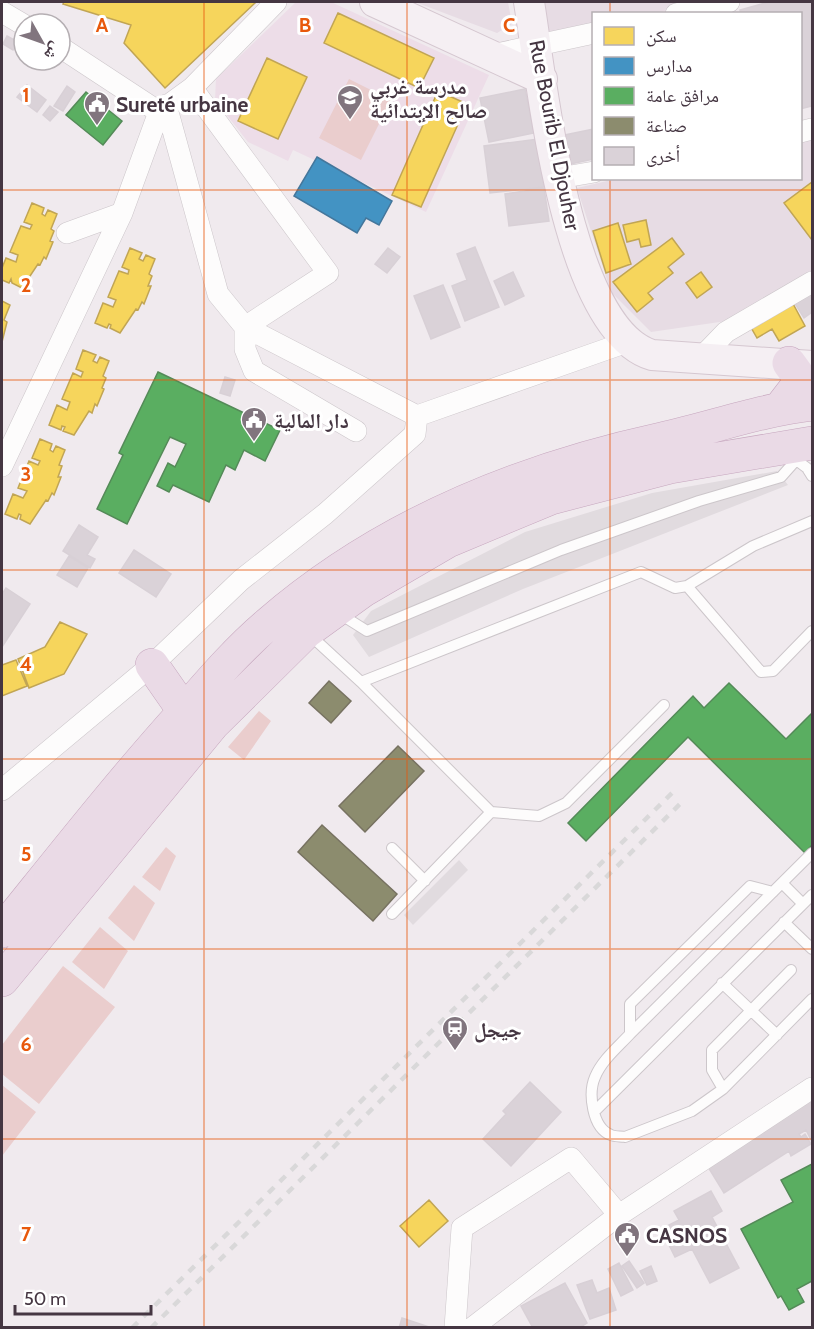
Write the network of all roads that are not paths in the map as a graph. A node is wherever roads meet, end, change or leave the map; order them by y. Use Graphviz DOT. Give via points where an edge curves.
graph roads {
  1 [pos="276,2"];
  2 [pos="375,2"];
  3 [pos="529,2"];
  4 [pos="727,2"];
  5 [pos="684,12"];
  6 [pos="592,33"];
  7 [pos="537,46"];
  8 [pos="72,54"];
  9 [pos="492,55"];
  10 [pos="542,79"];
  11 [pos="192,88"];
  12 [pos="162,109"];
  13 [pos="592,172"];
  14 [pos="559,178"];
  15 [pos="122,213"];
  16 [pos="68,233"];
  17 [pos="813,282"];
  18 [pos="245,327"];
  19 [pos="627,342"];
  20 [pos="700,358"];
  21 [pos="801,365"];
  22 [pos="797,405"];
  23 [pos="417,416"];
  24 [pos="356,431"];
  25 [pos="803,460"];
  26 [pos="2,466"];
  27 [pos="813,521"];
  28 [pos="687,586"];
  29 [pos="334,610"];
  30 [pos="813,631"];
  31 [pos="306,632"];
  32 [pos="153,665"];
  33 [pos="361,682"];
  34 [pos="664,705"];
  35 [pos="184,711"];
  36 [pos="2,790"];
  37 [pos="491,812"];
  38 [pos="392,849"];
  39 [pos="813,853"];
  40 [pos="425,880"];
  41 [pos="782,883"];
  42 [pos="773,892"];
  43 [pos="813,895"];
  44 [pos="803,904"];
  45 [pos="392,914"];
  46 [pos="784,922"];
  47 [pos="2,931"];
  48 [pos="812,947"];
  49 [pos="790,970"];
  50 [pos="2,980"];
  51 [pos="722,983"];
  52 [pos="813,999"];
  53 [pos="750,1010"];
  54 [pos="630,1034"];
  55 [pos="777,1035"];
  56 [pos="813,1088"];
  57 [pos="723,1089"];
  58 [pos="594,1112"];
  59 [pos="619,1215"];
  60 [pos="455,1328"];
  61 [pos="472,1328"];
  1 -- 11 [label="street"];
  2 -- 9 [label="main road"];
  3 -- 7 [label="main road, Rue Bourib El Djouher"];
  4 -- 5 [label="street"];
  6 -- 7 [label="street"];
  7 -- 9 [label="street"];
  7 -- 10 [label="main road, Rue Bourib El Djouher"];
  8 -- 12 [label="street"];
  9 -- 10 [label="main road"];
  10 -- 14 [label="main road, Rue Bourib El Djouher"];
  11 -- 12 [label="street"];
  11 -- 18 [label="street" via="328,273"];
  12 -- 15 [label="street"];
  12 -- 18 [label="street" via="218,294"];
  13 -- 14 [label="street"];
  14 -- 19 [label="main road, Rue Bourib El Djouher" via="590,284 609,320"];
  15 -- 16 [label="street"];
  15 -- 26 [label="street"];
  17 -- 20 [label="street" via="726,332"];
  18 -- 23 [label="street"];
  18 -- 24 [label="street" via="245,349 254,371"];
  19 -- 20 [label="main road, Rue Bourib El Djouher" via="652,355"];
  19 -- 23 [label="street"];
  20 -- 21 [label="main road, Rue Bourib El Djouher"];
  21 -- 22 [label="highway" via="797,374"];
  22 -- 35 [label="highway" via="574,459 457,504 358,559 279,614"];
  23 -- 32 [label="street" via="415,434 326,514 241,580"];
  25 -- 29 [label="highway" via="670,466 551,498 425,553"];
  25 -- 29 [label="lane" via="781,477 699,501 561,550 367,631"];
  27 -- 28 [label="lane" via="753,546"];
  28 -- 30 [label="lane" via="761,672 773,671"];
  28 -- 33 [label="lane" via="675,588 641,572"];
  29 -- 31 [label="highway"];
  31 -- 33 [label="lane"];
  31 -- 50 [label="highway" via="206,732"];
  32 -- 35 [label="highway"];
  32 -- 36 [label="street"];
  33 -- 37 [label="lane"];
  34 -- 37 [label="lane" via="567,803 538,816"];
  35 -- 47 [label="highway"];
  37 -- 40 [label="lane"];
  38 -- 40 [label="lane"];
  39 -- 41 [label="lane"];
  40 -- 45 [label="lane"];
  41 -- 42 [label="lane"];
  41 -- 44 [label="lane"];
  42 -- 54 [label="lane"];
  42 -- 54 [label="lane" via="750,886 630,1004"];
  43 -- 44 [label="lane"];
  44 -- 46 [label="lane"];
  46 -- 48 [label="lane"];
  46 -- 51 [label="lane"];
  49 -- 53 [label="lane"];
  51 -- 53 [label="lane"];
  51 -- 58 [label="lane"];
  52 -- 55 [label="lane"];
  53 -- 55 [label="lane"];
  53 -- 57 [label="lane" via="712,1050 712,1070"];
  54 -- 58 [label="lane" via="604,1061 595,1077"];
  55 -- 57 [label="lane"];
  56 -- 59 [label="street"];
  57 -- 58 [label="lane" via="692,1111 625,1137 611,1135 602,1128"];
  59 -- 60 [label="street" via="571,1158 462,1228"];
  59 -- 61 [label="street"];
}
